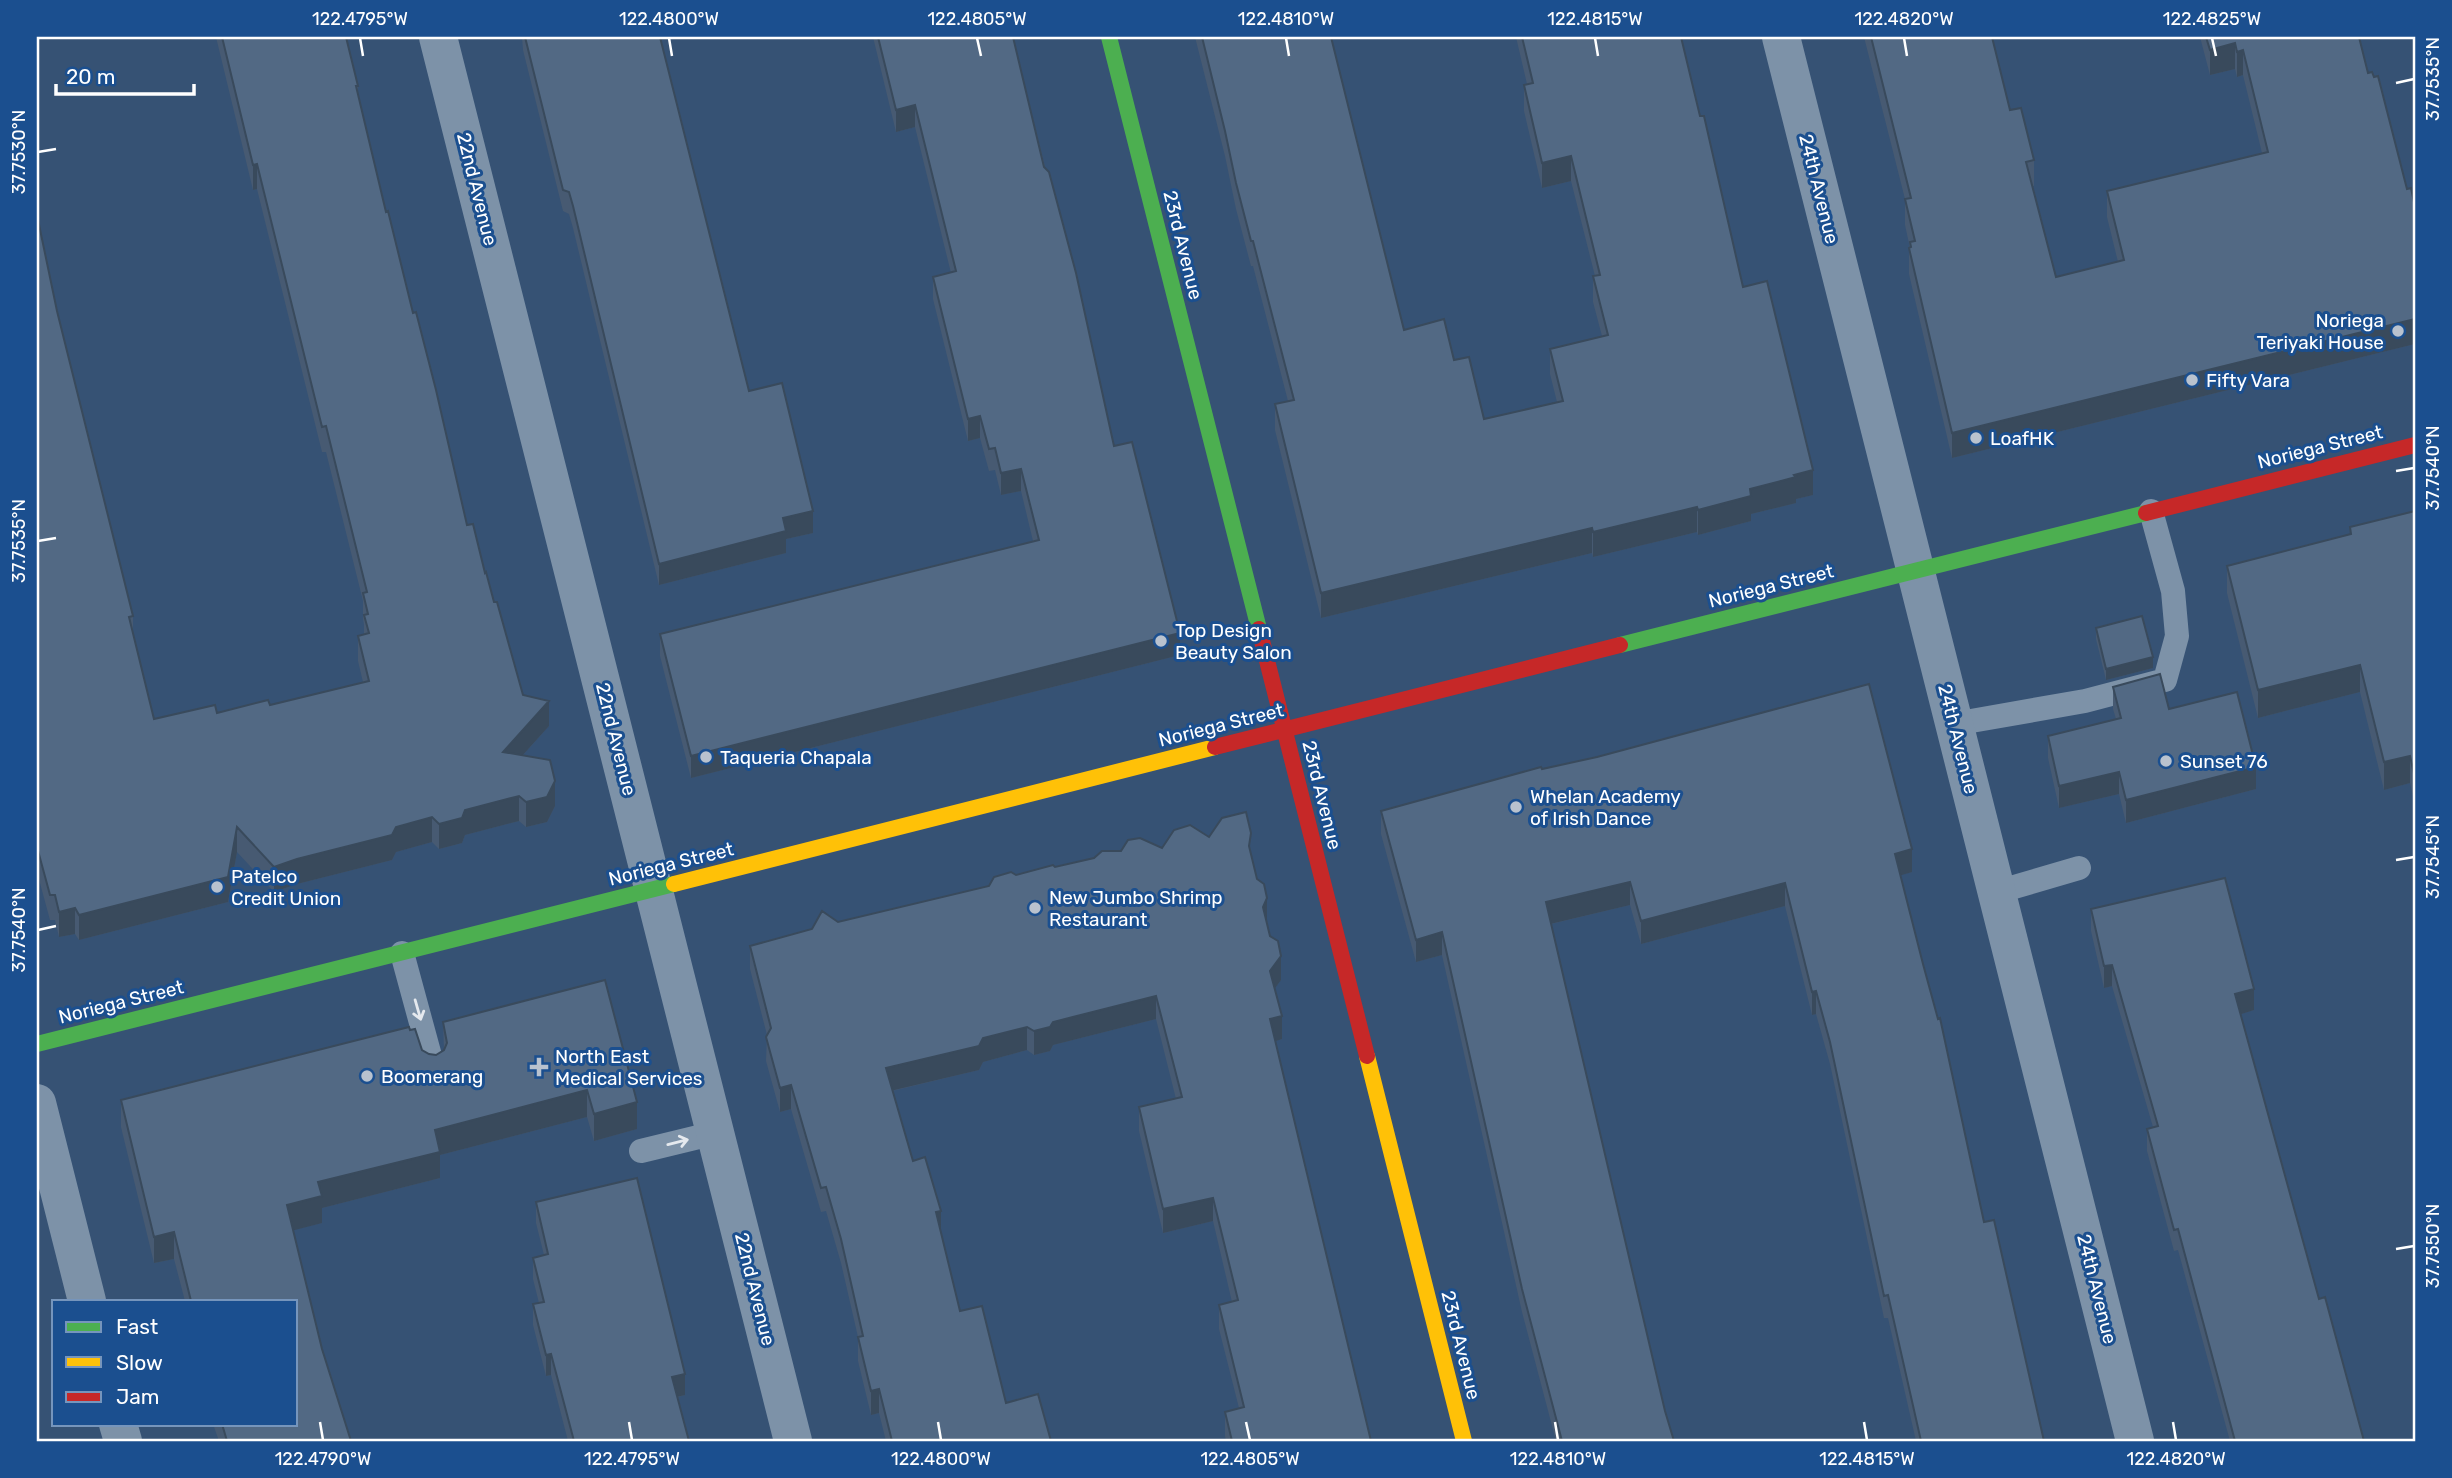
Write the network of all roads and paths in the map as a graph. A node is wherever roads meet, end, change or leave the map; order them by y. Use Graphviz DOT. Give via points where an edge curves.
graph roads {
  1 [pos="438,37"];
  2 [pos="1109,37"];
  3 [pos="1781,37"];
  4 [pos="2415,445"];
  5 [pos="2151,511"];
  6 [pos="1916,571"];
  7 [pos="1954,724"];
  8 [pos="1284,730"];
  9 [pos="2079,867"];
  10 [pos="654,890"];
  11 [pos="1997,892"];
  12 [pos="402,953"];
  13 [pos="37,1044"];
  14 [pos="433,1067"];
  15 [pos="37,1102"];
  16 [pos="715,1133"];
  17 [pos="641,1151"];
  18 [pos="87,1300"];
  19 [pos="793,1441"];
  20 [pos="1464,1441"];
  21 [pos="2136,1441"];
  1 -- 10 [label="street, 22nd Avenue"];
  2 -- 8 [label="street, 23rd Avenue"];
  3 -- 6 [label="street, 24th Avenue"];
  4 -- 5 [label="street, Noriega Street"];
  5 -- 6 [label="street, Noriega Street"];
  5 -- 7 [label="lane" via="2173,591 2177,636 2165,680 2085,701"];
  6 -- 7 [label="street, 24th Avenue"];
  6 -- 8 [label="street, Noriega Street"];
  7 -- 11 [label="street, 24th Avenue"];
  8 -- 10 [label="street, Noriega Street"];
  8 -- 20 [label="street, 23rd Avenue"];
  9 -- 11 [label="lane"];
  10 -- 12 [label="street, Noriega Street"];
  10 -- 16 [label="street, 22nd Avenue"];
  11 -- 21 [label="street, 24th Avenue"];
  12 -- 13 [label="street, Noriega Street"];
  12 -- 14 [label="lane, one-way"];
  15 -- 18 [label="street"];
  17 -- 16 [label="lane, one-way"];
  16 -- 19 [label="street, 22nd Avenue"];
}
